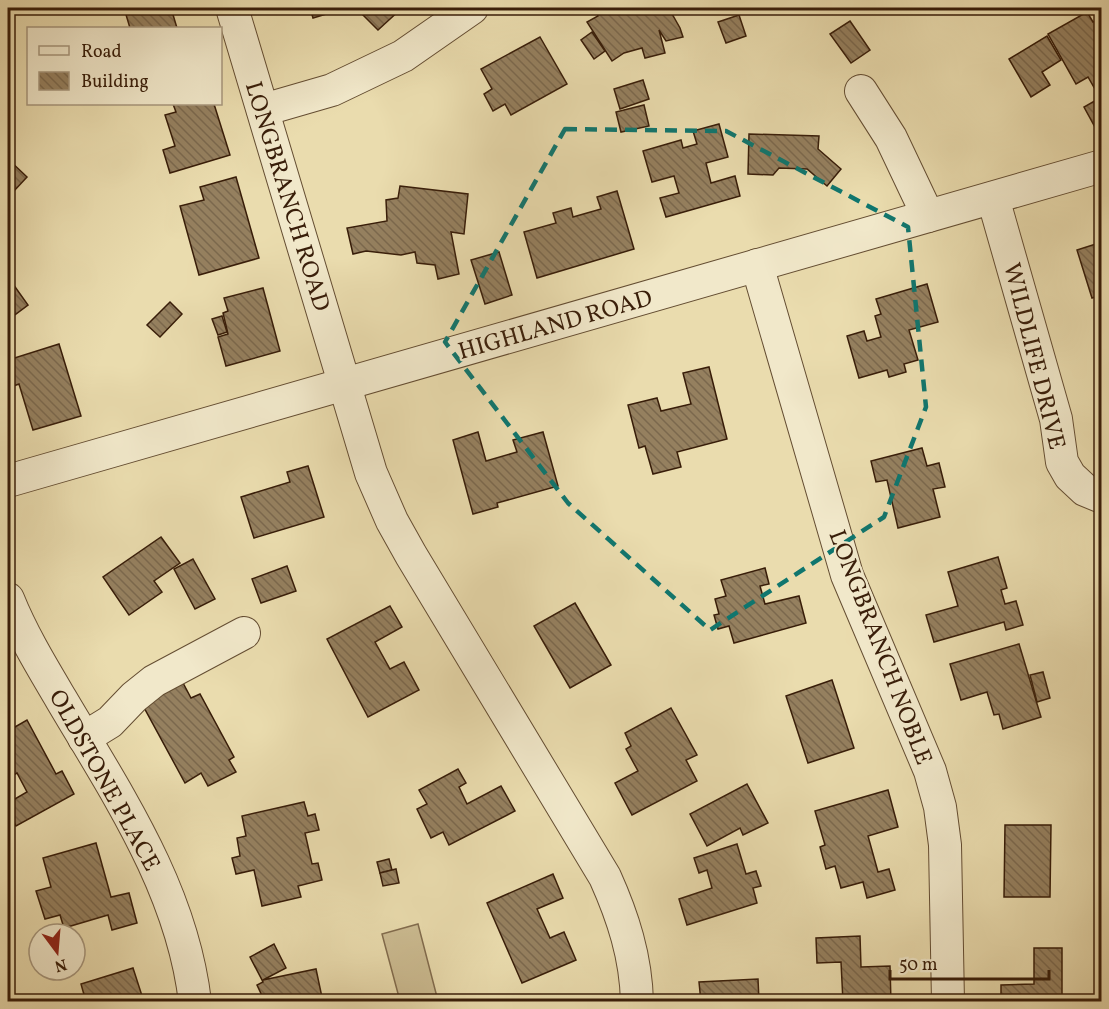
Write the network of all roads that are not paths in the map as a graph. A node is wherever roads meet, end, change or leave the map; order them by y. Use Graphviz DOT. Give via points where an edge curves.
graph roads {
  1 [pos="232,8"];
  2 [pos="472,8"];
  3 [pos="861,91"];
  4 [pos="263,110"];
  5 [pos="1101,166"];
  6 [pos="993,198"];
  7 [pos="928,216"];
  8 [pos="758,265"];
  9 [pos="344,385"];
  10 [pos="8,481"];
  11 [pos="1101,497"];
  12 [pos="8,599"];
  13 [pos="244,633"];
  14 [pos="84,738"];
  15 [pos="195,1002"];
  16 [pos="637,1002"];
  17 [pos="948,1002"];
  1 -- 4 [label="street, LONGBRANCH ROAD"];
  2 -- 4 [label="street" via="404,56 332,90"];
  3 -- 7 [label="street" via="891,138"];
  4 -- 9 [label="street, LONGBRANCH ROAD"];
  5 -- 6 [label="street, HIGHLAND ROAD"];
  6 -- 7 [label="street, HIGHLAND ROAD"];
  6 -- 11 [label="street, WILDLIFE DRIVE" via="1056,419 1062,462 1085,490"];
  7 -- 8 [label="street, HIGHLAND ROAD"];
  8 -- 9 [label="street, HIGHLAND ROAD"];
  8 -- 17 [label="street, LONGBRANCH NOBLE" via="847,575 930,771 940,807 945,845"];
  9 -- 10 [label="street, HIGHLAND ROAD"];
  9 -- 16 [label="street" via="371,473 392,521 605,877 631,948"];
  12 -- 14 [label="street, OLDSTONE PLACE"];
  13 -- 14 [label="street" via="154,681 110,722"];
  14 -- 15 [label="street, OLDSTONE PLACE" via="142,836 174,910"];
}
